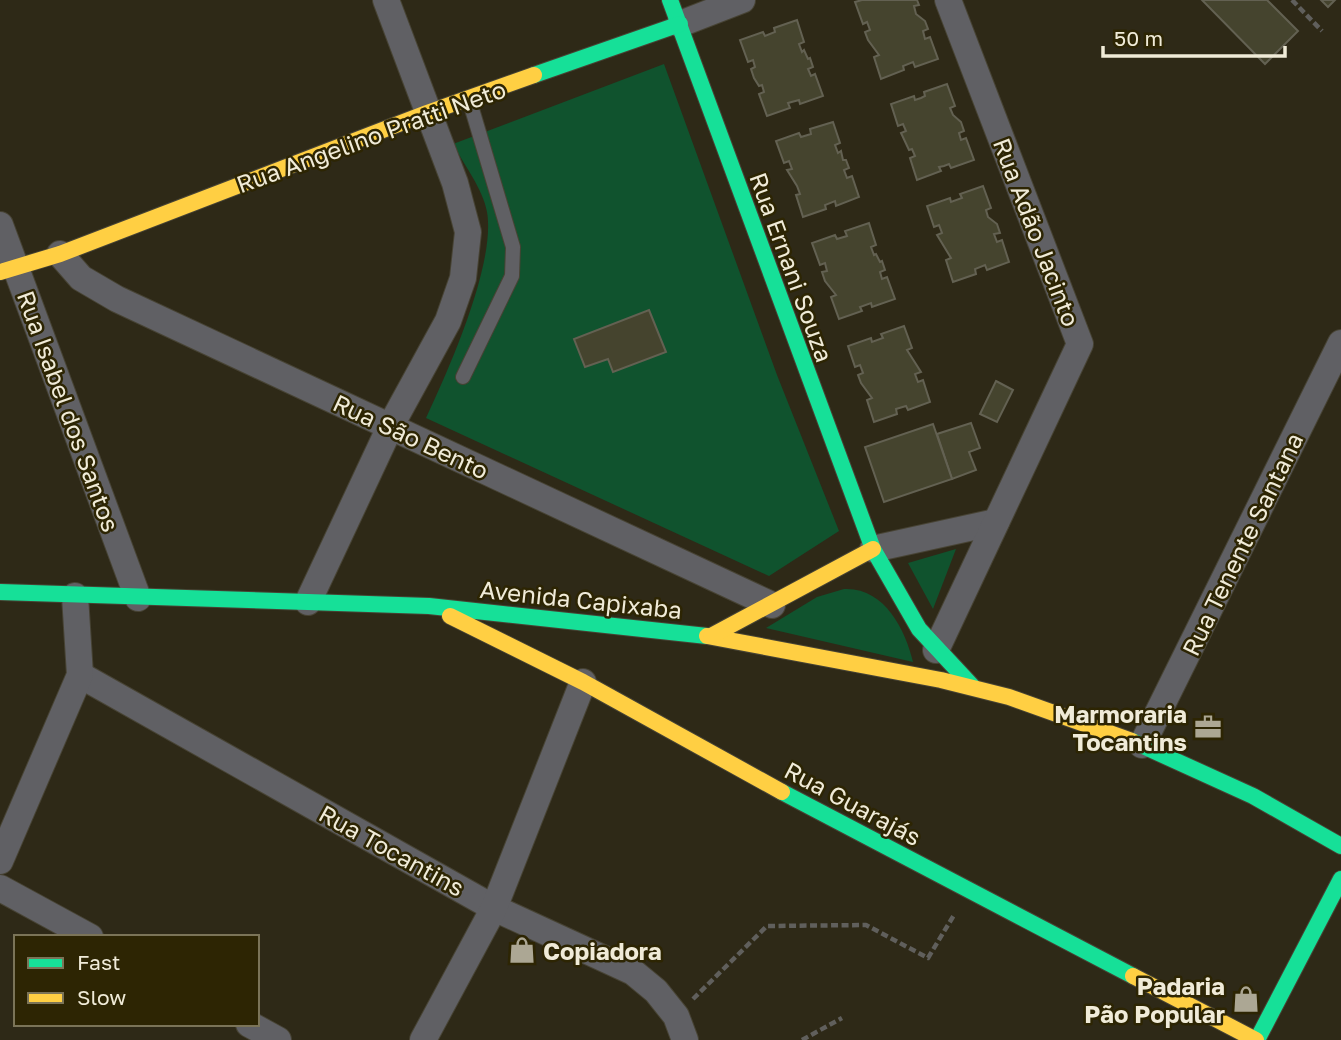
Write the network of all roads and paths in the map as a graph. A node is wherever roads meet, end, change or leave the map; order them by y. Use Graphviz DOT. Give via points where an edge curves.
graph roads {
  1 [pos="386,0"];
  2 [pos="742,0"];
  3 [pos="948,0"];
  4 [pos="1292,0"];
  5 [pos="675,12"];
  6 [pos="1322,31"];
  7 [pos="469,98"];
  8 [pos="427,113"];
  9 [pos="0,225"];
  10 [pos="60,254"];
  11 [pos="8,269"];
  12 [pos="1341,343"];
  13 [pos="463,377"];
  14 [pos="390,427"];
  15 [pos="996,522"];
  16 [pos="873,549"];
  17 [pos="824,577"];
  18 [pos="893,588"];
  19 [pos="0,592"];
  20 [pos="75,596"];
  21 [pos="138,598"];
  22 [pos="308,602"];
  23 [pos="772,605"];
  24 [pos="429,606"];
  25 [pos="608,622"];
  26 [pos="711,636"];
  27 [pos="589,642"];
  28 [pos="936,650"];
  29 [pos="80,675"];
  30 [pos="582,675"];
  31 [pos="973,687"];
  32 [pos="1142,745"];
  33 [pos="1341,846"];
  34 [pos="0,861"];
  35 [pos="1341,879"];
  36 [pos="0,888"];
  37 [pos="969,890"];
  38 [pos="494,908"];
  39 [pos="86,935"];
  40 [pos="842,1017"];
  41 [pos="254,1026"];
  42 [pos="680,1028"];
  43 [pos="278,1040"];
  44 [pos="424,1040"];
  45 [pos="802,1040"];
  46 [pos="1256,1040"];
  1 -- 8 [label="street"];
  2 -- 5 [label="street, Rua Angelino Pratti Neto"];
  3 -- 15 [label="street, Rua Adão Jacinto" via="1080,344"];
  4 -- 6 [label="path"];
  5 -- 7 [label="main road, Rua Angelino Pratti Neto"];
  5 -- 16 [label="main road, Rua Ernani Souza"];
  7 -- 8 [label="main road, Rua Angelino Pratti Neto"];
  7 -- 13 [label="lane" via="513,247 513,267"];
  8 -- 10 [label="main road, Rua Angelino Pratti Neto"];
  8 -- 14 [label="street" via="455,183 468,232 463,278 448,321"];
  9 -- 11 [label="street, Rua Isabel dos Santos"];
  10 -- 11 [label="main road, Rua Angelino Pratti Neto"];
  10 -- 14 [label="street, Rua São Bento" via="81,278 117,299"];
  11 -- 21 [label="street, Rua Isabel dos Santos"];
  12 -- 32 [label="street, Rua Tenente Santana"];
  14 -- 22 [label="street"];
  14 -- 23 [label="street, Rua São Bento"];
  15 -- 16 [label="street"];
  15 -- 28 [label="street, Rua Adão Jacinto"];
  16 -- 17 [label="main road"];
  16 -- 18 [label="main road, Rua Ernani Souza"];
  17 -- 18 [label="main road" via="864,575"];
  17 -- 23 [label="main road"];
  18 -- 28 [label="main road, Rua Ernani Souza"];
  19 -- 20 [label="main road, Avenida Capixaba"];
  20 -- 21 [label="main road, Avenida Capixaba"];
  20 -- 29 [label="street"];
  21 -- 22 [label="main road, Avenida Capixaba"];
  22 -- 24 [label="main road, Avenida Capixaba"];
  23 -- 26 [label="main road"];
  24 -- 25 [label="main road, Avenida Capixaba"];
  24 -- 30 [label="main road, Rua Guarajás"];
  25 -- 26 [label="main road, Avenida Capixaba"];
  25 -- 27 [label="main road"];
  26 -- 31 [label="main road, Avenida Capixaba"];
  28 -- 31 [label="main road, Rua Ernani Souza"];
  29 -- 34 [label="street"];
  29 -- 38 [label="street, Rua Tocantins"];
  30 -- 37 [label="main road, Rua Guarajás" via="798,801"];
  30 -- 38 [label="street"];
  31 -- 32 [label="main road, Avenida Capixaba"];
  32 -- 33 [label="main road, Avenida Capixaba" via="1253,796"];
  35 -- 46 [label="main road"];
  36 -- 39 [label="street"];
  37 -- 42 [label="path" via="928,958 866,925 767,926"];
  37 -- 46 [label="main road, Rua Guarajás"];
  38 -- 42 [label="street, Rua Tocantins" via="633,972 656,991"];
  38 -- 44 [label="street"];
  40 -- 45 [label="path"];
  41 -- 43 [label="street"];
}
